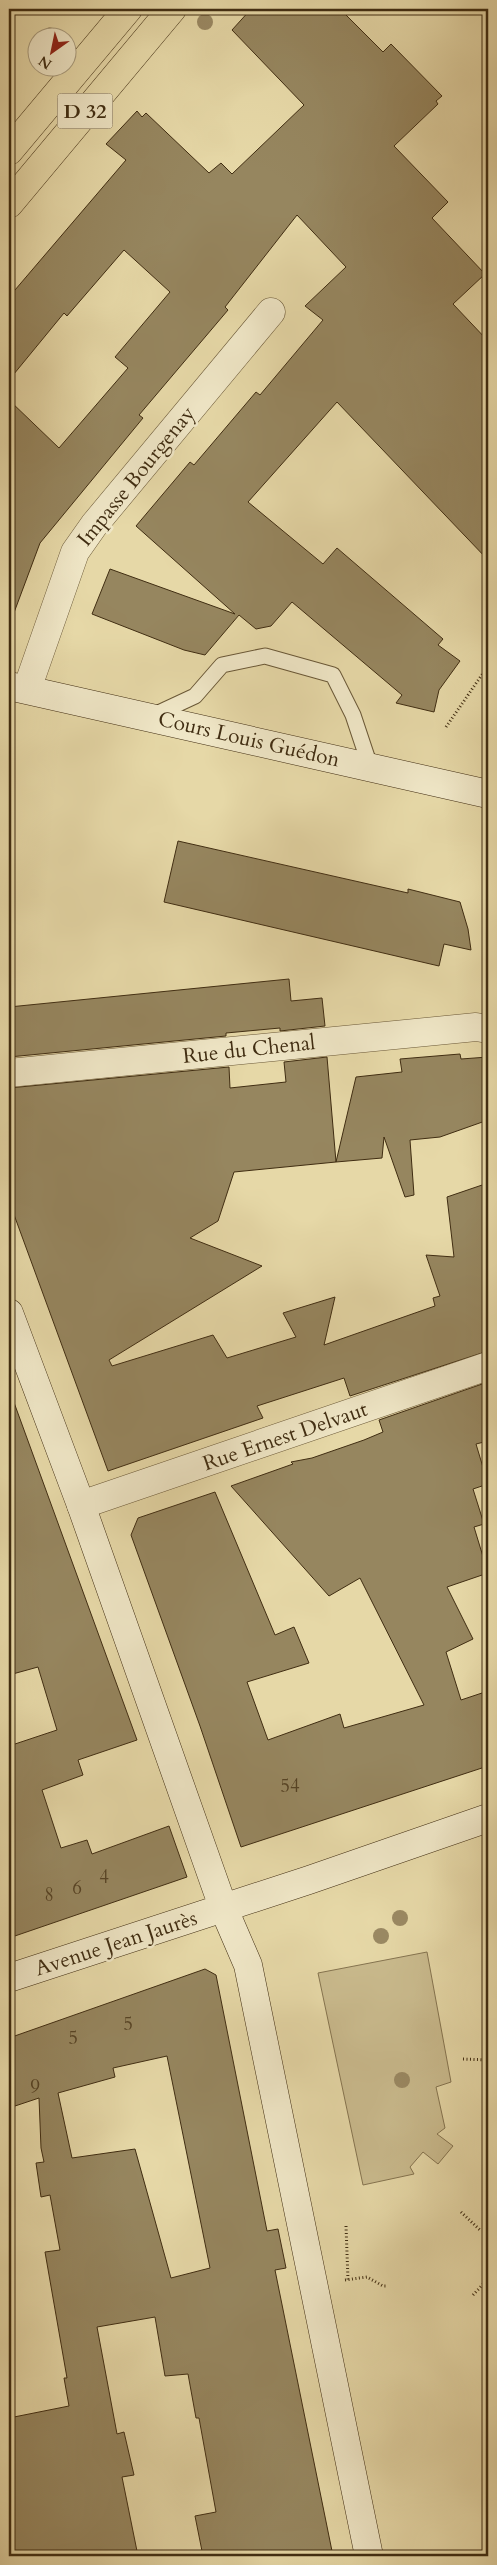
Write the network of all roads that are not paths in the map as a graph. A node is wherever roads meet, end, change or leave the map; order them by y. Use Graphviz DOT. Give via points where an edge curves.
graph roads {
  1 [pos="128,9"];
  2 [pos="172,9"];
  3 [pos="78,54"];
  4 [pos="60,78"];
  5 [pos="9,151"];
  6 [pos="9,204"];
  7 [pos="271,312"];
  8 [pos="18,687"];
  9 [pos="152,716"];
  10 [pos="370,766"];
  11 [pos="488,794"];
  12 [pos="488,1030"];
  13 [pos="9,1073"];
  14 [pos="9,1312"];
  15 [pos="488,1366"];
  16 [pos="82,1505"];
  17 [pos="488,1818"];
  18 [pos="223,1907"];
  19 [pos="9,1978"];
  20 [pos="369,2556"];
  1 -- 3 [label="main road, D 32"];
  2 -- 6 [label="main road, D 32"];
  4 -- 5 [label="main road, D 32"];
  7 -- 8 [label="street, Impasse Bourgenay" via="75,552"];
  8 -- 9 [label="street, Cours Louis Guédon"];
  9 -- 10 [label="street, Cours Louis Guédon"];
  9 -- 10 [label="lane" via="195,696 222,665 265,656 333,675 352,714"];
  10 -- 11 [label="street, Cours Louis Guédon"];
  12 -- 13 [label="street, Rue du Chenal" via="476,1027"];
  14 -- 16 [label="street"];
  15 -- 16 [label="street, Rue Ernest Delvaut"];
  16 -- 18 [label="street"];
  17 -- 18 [label="street, Avenue Jean Jaurès"];
  18 -- 19 [label="street, Avenue Jean Jaurès"];
  18 -- 20 [label="street" via="248,1965"];
}
